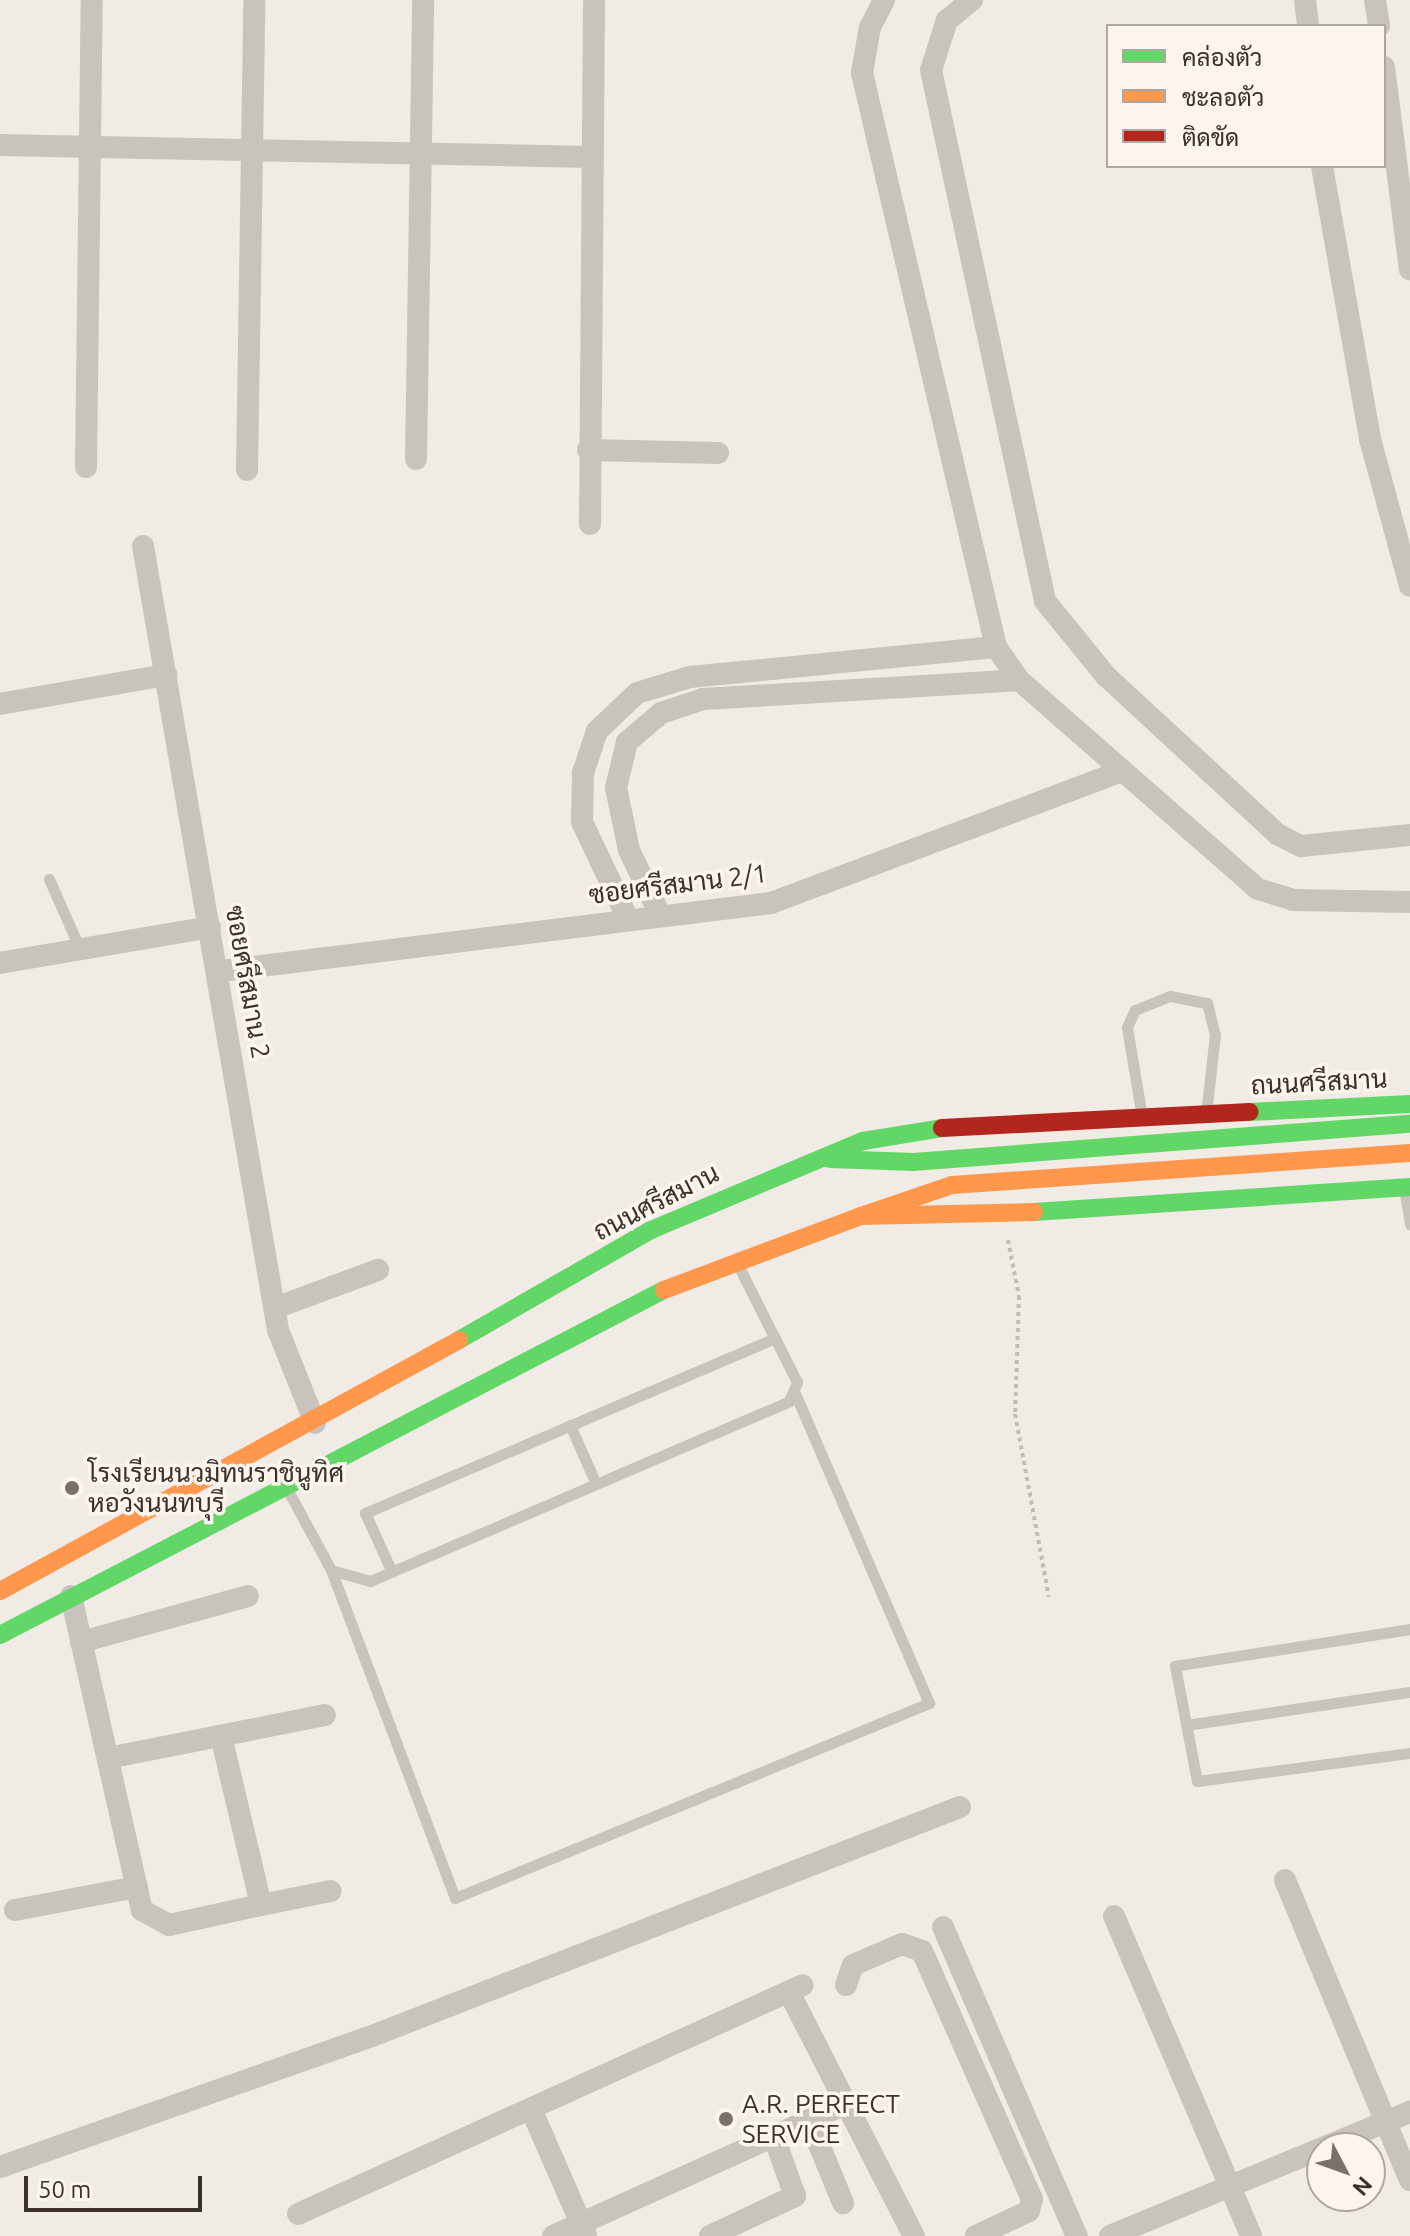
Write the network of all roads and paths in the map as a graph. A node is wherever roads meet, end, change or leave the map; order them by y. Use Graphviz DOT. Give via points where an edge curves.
graph roads {
  1 [pos="92,0"];
  2 [pos="254,0"];
  3 [pos="423,0"];
  4 [pos="594,0"];
  5 [pos="884,0"];
  6 [pos="972,0"];
  7 [pos="1309,0"];
  8 [pos="1375,0"];
  9 [pos="1308,24"];
  10 [pos="1379,24"];
  11 [pos="1386,83"];
  12 [pos="0,145"];
  13 [pos="90,147"];
  14 [pos="252,150"];
  15 [pos="418,153"];
  16 [pos="591,157"];
  17 [pos="1322,168"];
  18 [pos="1410,269"];
  19 [pos="588,450"];
  20 [pos="718,453"];
  21 [pos="416,459"];
  22 [pos="86,467"];
  23 [pos="247,470"];
  24 [pos="590,524"];
  25 [pos="143,546"];
  26 [pos="1410,586"];
  27 [pos="996,647"];
  28 [pos="730,673"];
  29 [pos="167,675"];
  30 [pos="1019,680"];
  31 [pos="731,698"];
  32 [pos="0,704"];
  33 [pos="1122,771"];
  34 [pos="1410,835"];
  35 [pos="49,879"];
  36 [pos="1410,902"];
  37 [pos="660,915"];
  38 [pos="628,919"];
  39 [pos="210,927"];
  40 [pos="80,949"];
  41 [pos="0,963"];
  42 [pos="221,971"];
  43 [pos="1410,1104"];
  44 [pos="1206,1114"];
  45 [pos="1142,1117"];
  46 [pos="1410,1124"];
  47 [pos="1410,1153"];
  48 [pos="830,1159"];
  49 [pos="1407,1188"];
  50 [pos="1005,1210"];
  51 [pos="861,1216"];
  52 [pos="1410,1224"];
  53 [pos="735,1259"];
  54 [pos="378,1270"];
  55 [pos="275,1308"];
  56 [pos="775,1338"];
  57 [pos="795,1393"];
  58 [pos="315,1423"];
  59 [pos="570,1425"];
  60 [pos="284,1483"];
  61 [pos="596,1484"];
  62 [pos="331,1570"];
  63 [pos="392,1572"];
  64 [pos="0,1591"];
  65 [pos="71,1596"];
  66 [pos="248,1596"];
  67 [pos="1049,1597"];
  68 [pos="36,1616"];
  69 [pos="1410,1629"];
  70 [pos="0,1635"];
  71 [pos="81,1642"];
  72 [pos="0,1645"];
  73 [pos="1410,1692"];
  74 [pos="325,1715"];
  75 [pos="1186,1725"];
  76 [pos="221,1736"];
  77 [pos="1410,1753"];
  78 [pos="108,1758"];
  79 [pos="960,1807"];
  80 [pos="1285,1880"];
  81 [pos="137,1887"];
  82 [pos="331,1891"];
  83 [pos="261,1905"];
  84 [pos="15,1910"];
  85 [pos="1114,1916"];
  86 [pos="943,1927"];
  87 [pos="846,1985"];
  88 [pos="843,2105"];
  89 [pos="531,2109"];
  90 [pos="1410,2112"];
  91 [pos="809,2120"];
  92 [pos="1386,2121"];
  93 [pos="774,2137"];
  94 [pos="0,2167"];
  95 [pos="1410,2180"];
  96 [pos="1231,2184"];
  97 [pos="843,2203"];
  98 [pos="298,2214"];
  99 [pos="584,2230"];
  100 [pos="553,2236"];
  101 [pos="710,2236"];
  102 [pos="914,2236"];
  103 [pos="976,2236"];
  104 [pos="1077,2236"];
  105 [pos="1110,2236"];
  106 [pos="1251,2236"];
  1 -- 13 [label="street"];
  2 -- 14 [label="street"];
  3 -- 15 [label="street"];
  4 -- 16 [label="street"];
  5 -- 27 [label="street" via="870,27 862,73"];
  6 -- 34 [label="street" via="947,20 931,70 1045,601 1106,676 1277,834 1301,846"];
  7 -- 9 [label="street"];
  8 -- 10 [label="street"];
  11 -- 18 [label="street"];
  12 -- 13 [label="street"];
  13 -- 14 [label="street"];
  13 -- 22 [label="street"];
  14 -- 15 [label="street"];
  14 -- 23 [label="street"];
  15 -- 16 [label="street"];
  15 -- 21 [label="street"];
  16 -- 19 [label="street"];
  17 -- 26 [label="street" via="1370,439"];
  19 -- 20 [label="street"];
  19 -- 24 [label="street"];
  25 -- 29 [label="street, ซอยศรีสมาน 2"];
  27 -- 28 [label="street"];
  27 -- 30 [label="street"];
  28 -- 31 [label="street"];
  28 -- 38 [label="street" via="637,693 597,731 583,773 582,822"];
  29 -- 32 [label="street"];
  29 -- 39 [label="street, ซอยศรีสมาน 2"];
  30 -- 31 [label="street"];
  30 -- 33 [label="street"];
  31 -- 37 [label="street" via="661,713 627,742 616,766 629,850"];
  33 -- 36 [label="street" via="1275,897"];
  33 -- 37 [label="street, ซอยศรีสมาน 2/1" via="771,903"];
  35 -- 40 [label="lane"];
  37 -- 38 [label="street, ซอยศรีสมาน 2/1"];
  38 -- 42 [label="street, ซอยศรีสมาน 2/1"];
  39 -- 40 [label="street"];
  39 -- 42 [label="street, ซอยศรีสมาน 2"];
  40 -- 41 [label="street"];
  42 -- 55 [label="street, ซอยศรีสมาน 2"];
  43 -- 44 [label="main road, ถนนศรีสมาน"];
  44 -- 45 [label="main road, ถนนศรีสมาน"];
  44 -- 45 [label="lane" via="1215,1034 1207,1003 1170,996 1135,1010 1127,1027"];
  45 -- 48 [label="main road, ถนนศรีสมาน" via="913,1129 863,1141"];
  46 -- 48 [label="main road" via="913,1162"];
  47 -- 51 [label="main road" via="952,1185"];
  48 -- 58 [label="main road, ถนนศรีสมาน" via="740,1187 651,1230"];
  49 -- 50 [label="main road"];
  49 -- 52 [label="lane"];
  50 -- 51 [label="main road" via="942,1218"];
  50 -- 67 [label="path" via="1019,1296 1015,1414"];
  51 -- 53 [label="main road"];
  53 -- 56 [label="lane"];
  53 -- 60 [label="main road"];
  54 -- 55 [label="street"];
  55 -- 58 [label="street, ซอยศรีสมาน 2"];
  56 -- 57 [label="lane"];
  56 -- 59 [label="lane"];
  57 -- 61 [label="lane"];
  57 -- 62 [label="lane" via="929,1703 455,1898"];
  58 -- 64 [label="main road, ถนนศรีสมาน"];
  59 -- 61 [label="lane"];
  59 -- 63 [label="lane" via="365,1513"];
  60 -- 62 [label="lane"];
  60 -- 65 [label="main road"];
  61 -- 63 [label="lane"];
  62 -- 63 [label="lane" via="358,1582"];
  65 -- 68 [label="main road"];
  65 -- 71 [label="street"];
  66 -- 71 [label="street"];
  68 -- 70 [label="main road"];
  68 -- 72 [label="main road"];
  69 -- 75 [label="lane" via="1175,1666"];
  71 -- 78 [label="street"];
  73 -- 75 [label="lane"];
  74 -- 76 [label="street"];
  75 -- 77 [label="lane" via="1197,1781"];
  76 -- 78 [label="street"];
  76 -- 83 [label="street"];
  78 -- 81 [label="street"];
  79 -- 94 [label="street" via="372,2036"];
  80 -- 92 [label="street"];
  81 -- 83 [label="street" via="142,1910 169,1925"];
  81 -- 84 [label="street"];
  82 -- 83 [label="street"];
  85 -- 96 [label="street"];
  86 -- 104 [label="street"];
  87 -- 103 [label="street" via="853,1965 902,1944 922,1951 1032,2199 1029,2211"];
  88 -- 89 [label="street" via="797,1991"];
  88 -- 91 [label="street"];
  88 -- 102 [label="street"];
  89 -- 98 [label="street"];
  89 -- 99 [label="street"];
  90 -- 92 [label="street"];
  91 -- 93 [label="street"];
  91 -- 97 [label="street"];
  92 -- 95 [label="street"];
  92 -- 96 [label="street"];
  93 -- 99 [label="street"];
  93 -- 101 [label="street" via="795,2196"];
  96 -- 105 [label="street"];
  96 -- 106 [label="street"];
  99 -- 100 [label="street"];
}
